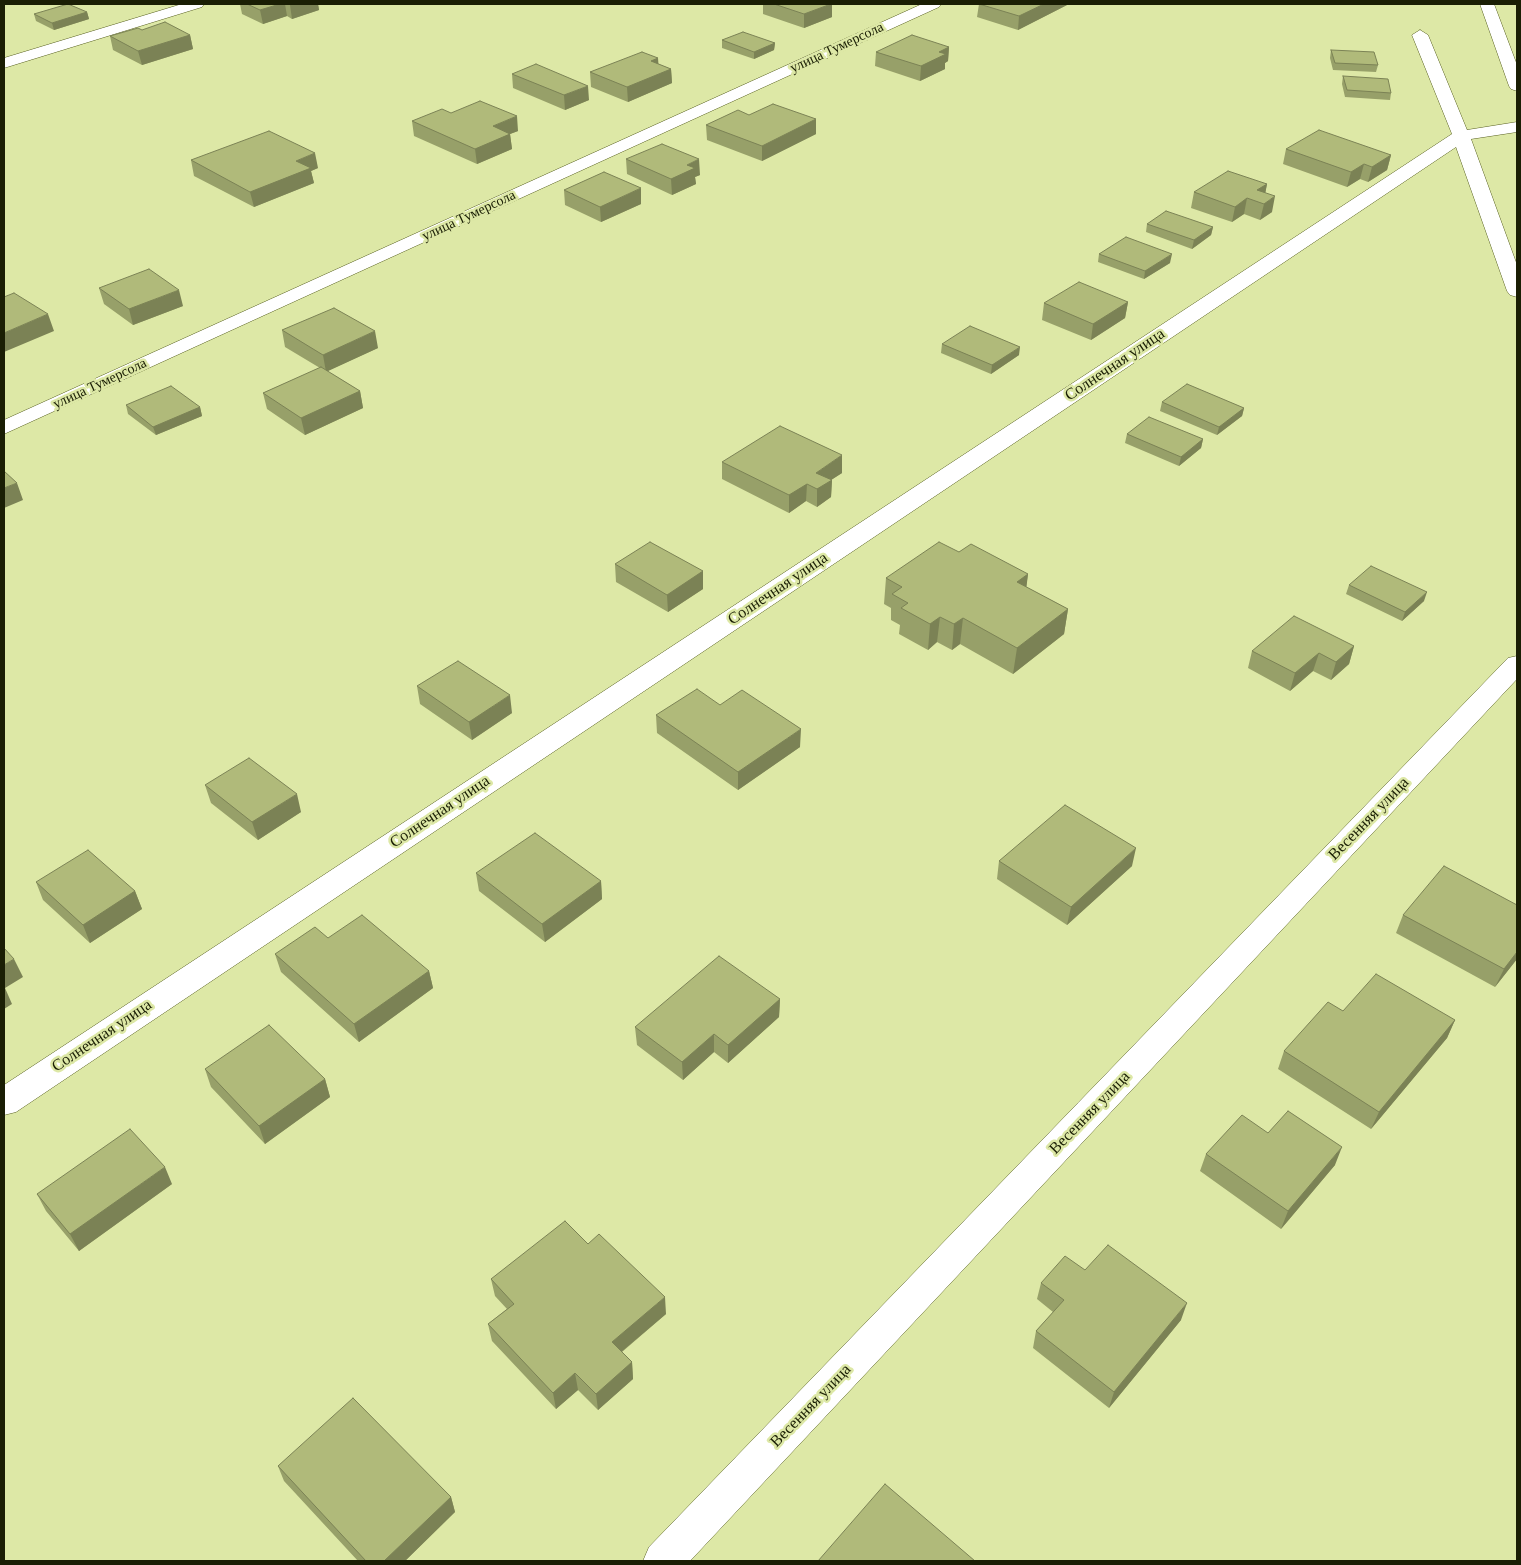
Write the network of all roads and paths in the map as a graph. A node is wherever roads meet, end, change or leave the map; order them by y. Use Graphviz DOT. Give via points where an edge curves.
graph roads {
  1 [pos="197,4"];
  2 [pos="934,4"];
  3 [pos="1488,4"];
  4 [pos="1420,35"];
  5 [pos="4,63"];
  6 [pos="1517,86"];
  7 [pos="1517,127"];
  8 [pos="1461,136"];
  9 [pos="1517,291"];
  10 [pos="4,428"];
  11 [pos="1517,664"];
  12 [pos="4,1102"];
  13 [pos="663,1561"];
  1 -- 5 [label="street"];
  2 -- 10 [label="street, улица Тумерсола"];
  3 -- 6 [label="street"];
  4 -- 8 [label="street"];
  7 -- 8 [label="street"];
  8 -- 9 [label="street"];
  8 -- 12 [label="street, Солнечная улица"];
  11 -- 13 [label="street, Весенняя улица"];
}
